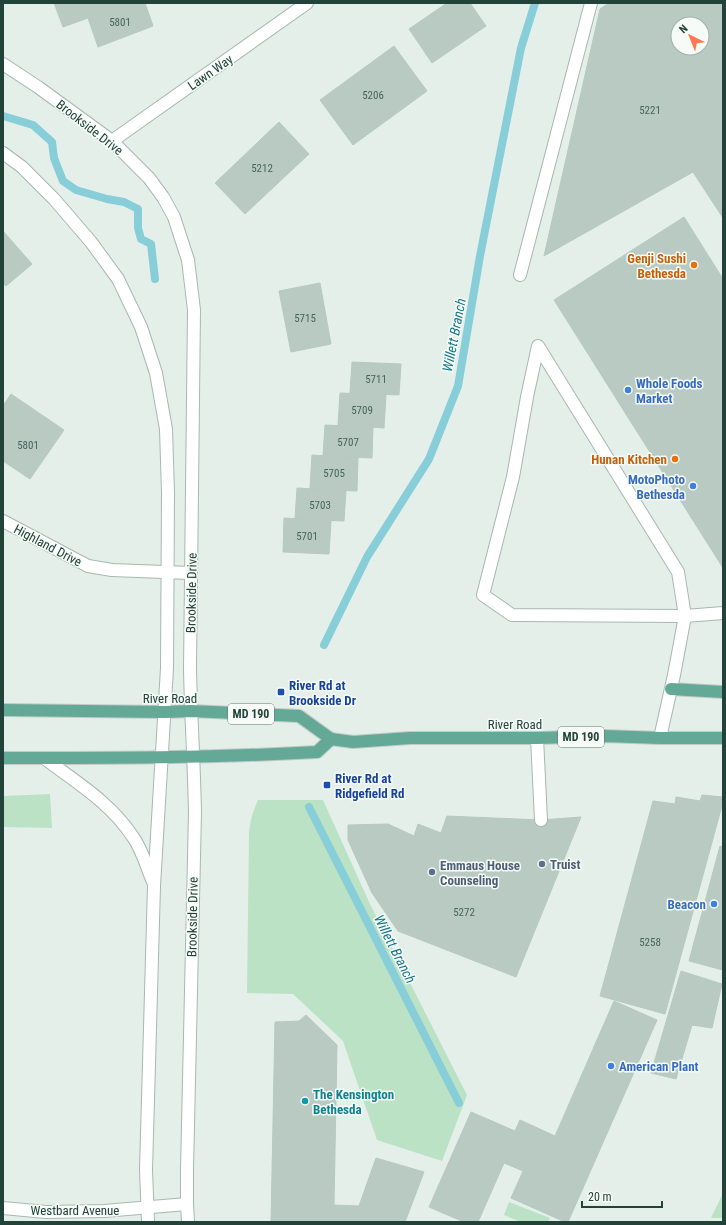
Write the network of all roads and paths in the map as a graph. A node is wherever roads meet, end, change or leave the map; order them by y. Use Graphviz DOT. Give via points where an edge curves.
graph roads {
  1 [pos="307,3"];
  2 [pos="591,3"];
  3 [pos="3,64"];
  4 [pos="112,141"];
  5 [pos="3,153"];
  6 [pos="520,275"];
  7 [pos="3,521"];
  8 [pos="168,573"];
  9 [pos="190,573"];
  10 [pos="723,613"];
  11 [pos="685,616"];
  12 [pos="671,689"];
  13 [pos="723,692"];
  14 [pos="3,710"];
  15 [pos="191,711"];
  16 [pos="165,712"];
  17 [pos="537,738"];
  18 [pos="660,738"];
  19 [pos="723,738"];
  20 [pos="331,739"];
  21 [pos="194,757"];
  22 [pos="3,758"];
  23 [pos="44,758"];
  24 [pos="161,758"];
  25 [pos="541,820"];
  26 [pos="154,886"];
  27 [pos="186,1204"];
  28 [pos="3,1208"];
  29 [pos="147,1208"];
  30 [pos="148,1222"];
  31 [pos="188,1222"];
  1 -- 4 [label="street, Lawn Way"];
  2 -- 6 [label="street"];
  3 -- 4 [label="street, Brookside Drive"];
  4 -- 9 [label="street, Brookside Drive" via="149,178 163,197 174,217 188,260 194,316"];
  5 -- 8 [label="street, Brookside Drive" via="22,167 48,193 91,242 118,279 141,327 156,373 166,429"];
  7 -- 8 [label="street, Highland Drive" via="88,566"];
  8 -- 9 [label="street, Highland Drive"];
  8 -- 16 [label="street, Brookside Drive"];
  9 -- 15 [label="street, Brookside Drive"];
  10 -- 11 [label="street"];
  11 -- 11 [label="street" via="678,572 538,346 513,477 483,595 512,615"];
  11 -- 12 [label="street"];
  12 -- 13 [label="main road"];
  12 -- 18 [label="street"];
  14 -- 16 [label="main road, River Road / MD 190"];
  15 -- 16 [label="main road, River Road / MD 190"];
  15 -- 20 [label="main road, River Road / MD 190" via="299,716"];
  15 -- 21 [label="street, Brookside Drive"];
  16 -- 24 [label="street, Brookside Drive"];
  17 -- 18 [label="main road, River Road / MD 190"];
  17 -- 20 [label="main road, River Road / MD 190" via="410,738 353,742"];
  17 -- 25 [label="street"];
  18 -- 19 [label="main road, River Road / MD 190"];
  20 -- 21 [label="main road" via="318,752"];
  21 -- 24 [label="main road"];
  21 -- 27 [label="street, Brookside Drive"];
  22 -- 23 [label="main road"];
  23 -- 24 [label="main road"];
  23 -- 26 [label="street" via="107,805 122,821 134,838"];
  24 -- 26 [label="street, Brookside Drive"];
  26 -- 29 [label="street, Brookside Drive"];
  27 -- 29 [label="street, Westbard Avenue"];
  27 -- 31 [label="street"];
  28 -- 29 [label="street, Westbard Avenue" via="46,1212"];
  29 -- 30 [label="street"];
}
